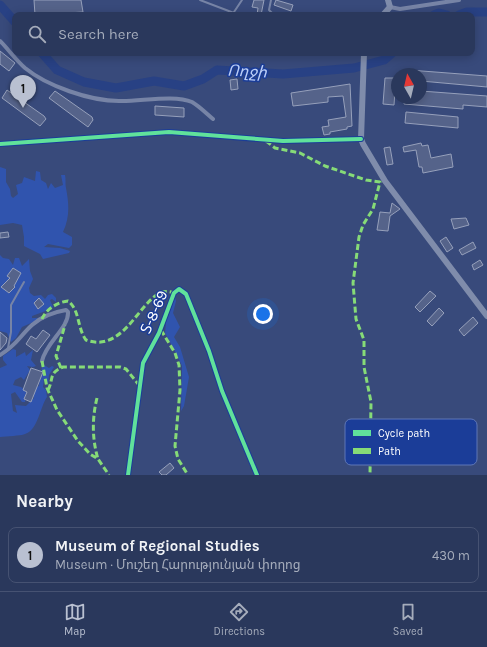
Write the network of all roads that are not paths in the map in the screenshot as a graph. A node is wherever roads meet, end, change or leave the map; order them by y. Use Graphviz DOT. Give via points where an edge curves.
graph roads {
  1 [pos="200,0"];
  2 [pos="242,0"];
  3 [pos="271,0"];
  4 [pos="388,0"];
  5 [pos="459,0"];
  6 [pos="390,7"];
  7 [pos="228,12"];
  8 [pos="234,12"];
  9 [pos="271,12"];
  10 [pos="386,12"];
  11 [pos="0,41"];
  12 [pos="12,54"];
  13 [pos="14,56"];
  14 [pos="363,56"];
  15 [pos="213,120"];
  16 [pos="361,139"];
  17 [pos="0,144"];
  18 [pos="24,282"];
  19 [pos="487,316"];
  20 [pos="7,351"];
  21 [pos="0,355"];
  22 [pos="42,362"];
  23 [pos="128,475"];
  24 [pos="257,475"];
  1 -- 7 [label="lane"];
  2 -- 8 [label="lane"];
  3 -- 9 [label="lane"];
  4 -- 6 [label="main road"];
  5 -- 6 [label="street" via="400,9"];
  6 -- 10 [label="main road"];
  11 -- 12 [label="street"];
  13 -- 15 [label="street" via="25,68 44,80 78,95 118,101 167,99 192,102"];
  14 -- 16 [label="main road"];
  16 -- 17 [label="street" via="283,141 169,132"];
  16 -- 19 [label="main road" via="385,181"];
  18 -- 20 [label="lane" via="11,305 11,332"];
  20 -- 21 [label="street"];
  20 -- 22 [label="street" via="39,320 66,310 67,323 56,334"];
  23 -- 24 [label="street, Տ-8-69 / Տ-8-69" via="143,363 159,334 174,293 179,289 186,294"];
}
